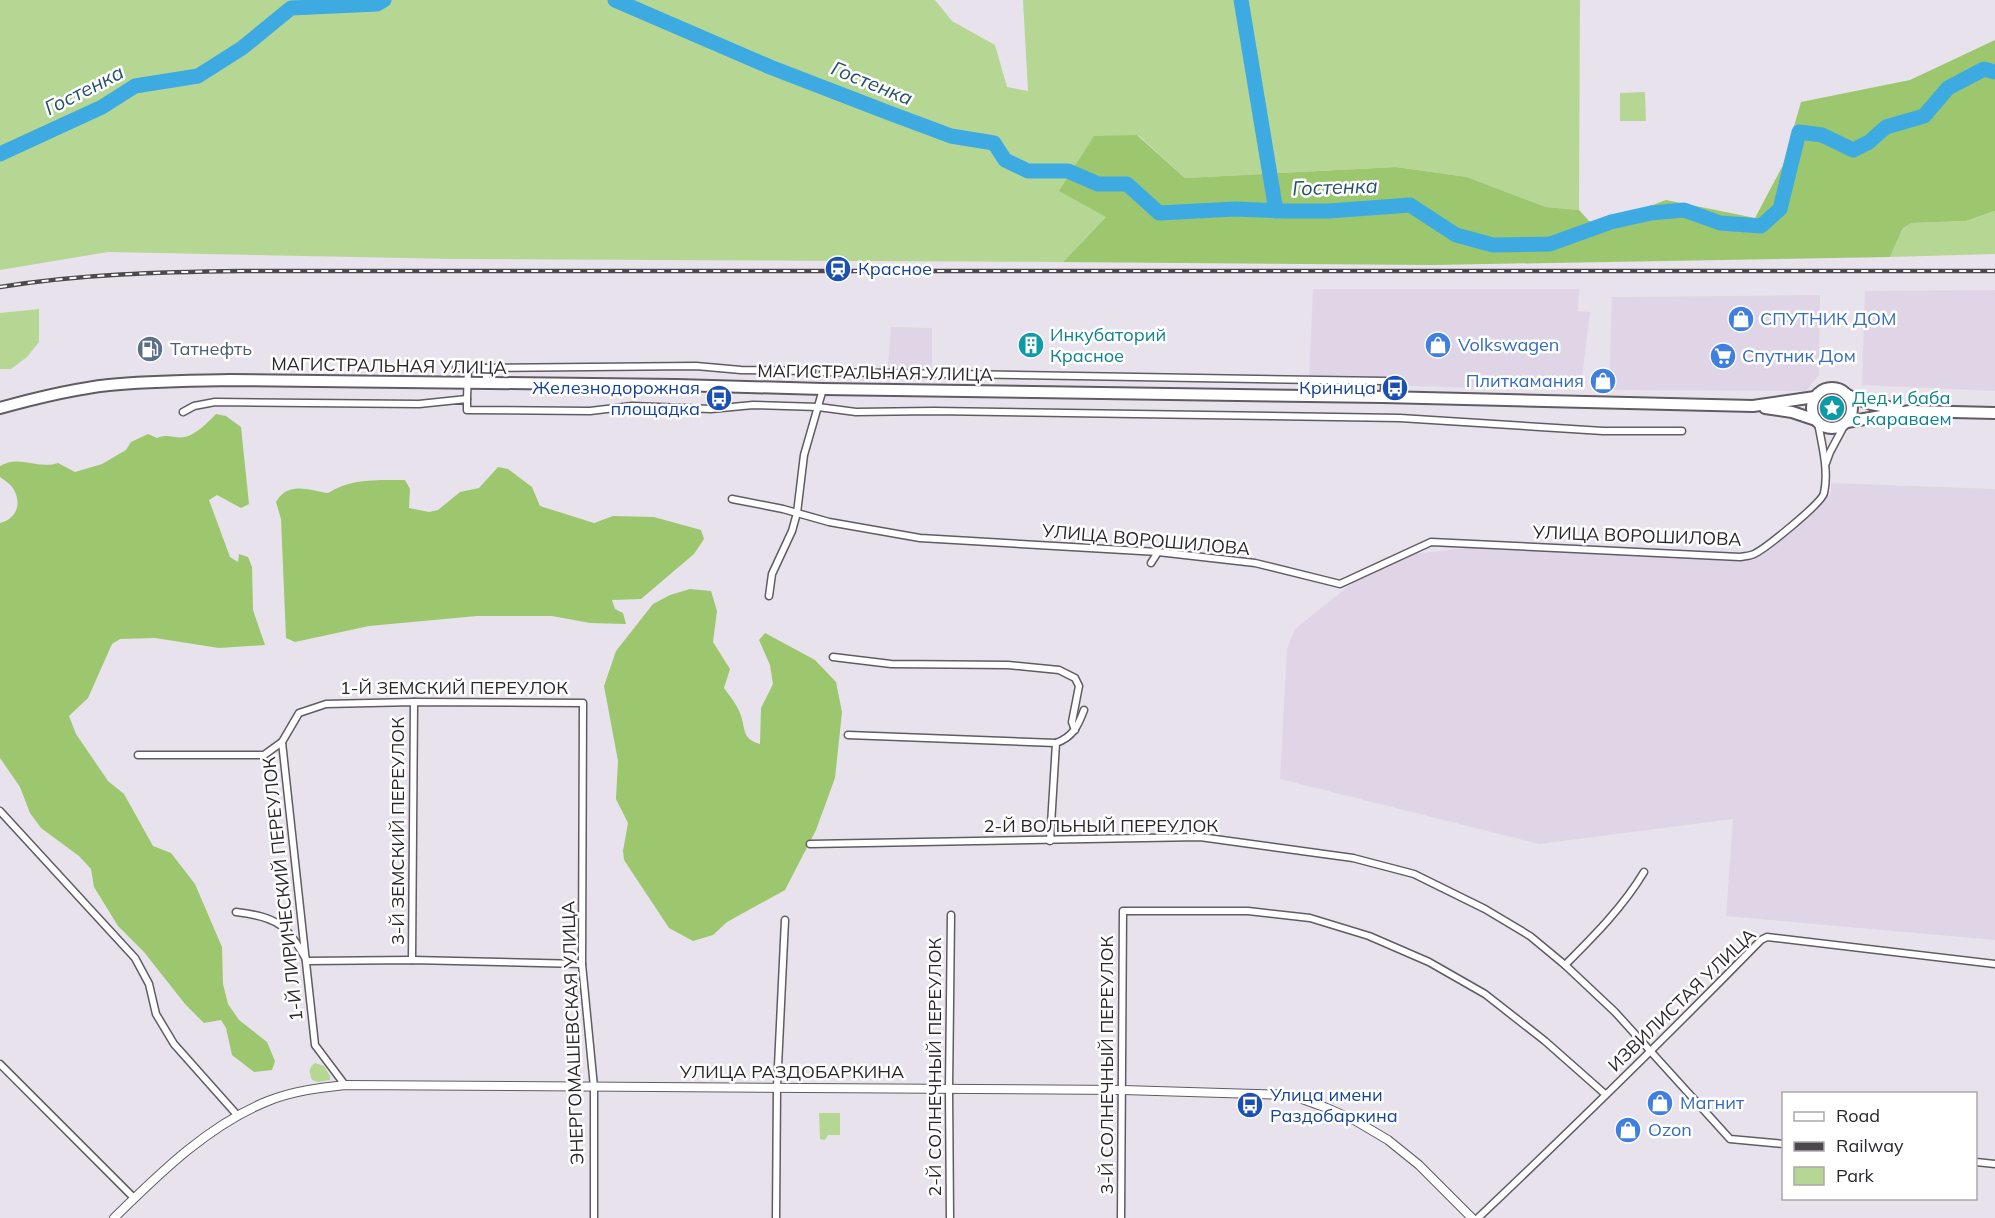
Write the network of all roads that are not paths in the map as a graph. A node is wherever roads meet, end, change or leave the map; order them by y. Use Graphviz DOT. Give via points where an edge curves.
graph roads {
  1 [pos="456,368"];
  2 [pos="468,368"];
  3 [pos="486,368"];
  4 [pos="812,371"];
  5 [pos="823,372"];
  6 [pos="468,383"];
  7 [pos="486,383"];
  8 [pos="823,389"];
  9 [pos="1846,394"];
  10 [pos="1383,397"];
  11 [pos="1815,397"];
  12 [pos="467,399"];
  13 [pos="1753,406"];
  14 [pos="818,407"];
  15 [pos="0,408"];
  16 [pos="1910,411"];
  17 [pos="183,412"];
  18 [pos="1995,413"];
  19 [pos="1817,422"];
  20 [pos="1846,423"];
  21 [pos="1682,431"];
  22 [pos="1825,467"];
  23 [pos="732,499"];
  24 [pos="797,513"];
  25 [pos="1158,552"];
  26 [pos="1151,563"];
  27 [pos="769,596"];
  28 [pos="833,657"];
  29 [pos="414,702"];
  30 [pos="583,703"];
  31 [pos="326,704"];
  32 [pos="1084,710"];
  33 [pos="1075,730"];
  34 [pos="848,735"];
  35 [pos="282,742"];
  36 [pos="1056,743"];
  37 [pos="138,755"];
  38 [pos="0,811"];
  39 [pos="1050,841"];
  40 [pos="810,844"];
  41 [pos="1644,872"];
  42 [pos="236,912"];
  43 [pos="951,915"];
  44 [pos="785,920"];
  45 [pos="411,960"];
  46 [pos="307,961"];
  47 [pos="582,964"];
  48 [pos="1995,964"];
  49 [pos="1565,965"];
  50 [pos="1650,1054"];
  51 [pos="0,1064"];
  52 [pos="345,1085"];
  53 [pos="594,1087"];
  54 [pos="777,1087"];
  55 [pos="949,1089"];
  56 [pos="1123,1090"];
  57 [pos="1605,1094"];
  58 [pos="238,1116"];
  59 [pos="1782,1144"];
  60 [pos="1977,1162"];
  61 [pos="1995,1164"];
  62 [pos="134,1198"];
  63 [pos="114,1218"];
  64 [pos="594,1218"];
  65 [pos="776,1218"];
  66 [pos="950,1218"];
  67 [pos="1121,1218"];
  68 [pos="1472,1218"];
  69 [pos="1478,1218"];
  1 -- 2 [label="street"];
  2 -- 3 [label="street"];
  2 -- 6 [label="street"];
  3 -- 4 [label="street" via="696,366"];
  3 -- 7 [label="street"];
  5 -- 10 [label="street" via="1385,381"];
  6 -- 7 [label="main road, МАГИСТРАЛЬНАЯ УЛИЦА"];
  6 -- 12 [label="street"];
  6 -- 15 [label="main road, МАГИСТРАЛЬНАЯ УЛИЦА" via="165,381 51,394"];
  7 -- 8 [label="main road, МАГИСТРАЛЬНАЯ УЛИЦА"];
  8 -- 10 [label="main road, МАГИСТРАЛЬНАЯ УЛИЦА"];
  8 -- 14 [label="street"];
  9 -- 11 [label="main road, МАГИСТРАЛЬНАЯ УЛИЦА" via="1833,388"];
  9 -- 16 [label="main road, МАГИСТРАЛЬНАЯ УЛИЦА" via="1871,404"];
  9 -- 20 [label="main road" via="1852,407"];
  10 -- 13 [label="main road, МАГИСТРАЛЬНАЯ УЛИЦА"];
  11 -- 13 [label="main road, МАГИСТРАЛЬНАЯ УЛИЦА"];
  11 -- 19 [label="main road" via="1812,409"];
  12 -- 14 [label="street" via="467,410"];
  12 -- 17 [label="street" via="418,404 215,402"];
  13 -- 19 [label="main road, МАГИСТРАЛЬНАЯ УЛИЦА" via="1792,412"];
  14 -- 21 [label="street" via="856,412 1400,418 1599,431"];
  14 -- 24 [label="street" via="804,455"];
  16 -- 18 [label="main road, МАГИСТРАЛЬНАЯ УЛИЦА"];
  16 -- 20 [label="main road, МАГИСТРАЛЬНАЯ УЛИЦА"];
  19 -- 20 [label="main road, МАГИСТРАЛЬНАЯ УЛИЦА" via="1832,429"];
  19 -- 22 [label="street"];
  20 -- 22 [label="street"];
  22 -- 25 [label="street, УЛИЦА ВОРОШИЛОВА" via="1824,493 1818,503 1764,548 1746,556 1431,542 1340,584 1255,564"];
  23 -- 24 [label="street, УЛИЦА ВОРОШИЛОВА"];
  24 -- 25 [label="street, УЛИЦА ВОРОШИЛОВА" via="920,538"];
  24 -- 27 [label="street" via="772,574"];
  25 -- 26 [label="street"];
  28 -- 33 [label="street" via="891,664 1008,665 1059,670 1075,678 1079,686 1072,722"];
  29 -- 30 [label="street, 1-Й ЗЕМСКИЙ ПЕРЕУЛОК"];
  29 -- 31 [label="street, 1-Й ЗЕМСКИЙ ПЕРЕУЛОК"];
  29 -- 45 [label="street, 3-Й ЗЕМСКИЙ ПЕРЕУЛОК"];
  30 -- 47 [label="street, ЭНЕРГОМАШЕВСКАЯ УЛИЦА"];
  31 -- 35 [label="street, 1-Й ЛИРИЧЕСКИЙ ПЕРЕУЛОК" via="299,713"];
  32 -- 33 [label="street"];
  33 -- 36 [label="street"];
  34 -- 36 [label="street"];
  35 -- 37 [label="street" via="264,755"];
  35 -- 46 [label="street, 1-Й ЛИРИЧЕСКИЙ ПЕРЕУЛОК"];
  36 -- 39 [label="street"];
  38 -- 58 [label="street" via="135,958 149,984 156,1014 174,1044"];
  39 -- 40 [label="street, 2-Й ВОЛЬНЫЙ ПЕРЕУЛОК"];
  39 -- 49 [label="street, 2-Й ВОЛЬНЫЙ ПЕРЕУЛОК" via="1200,837 1353,858 1414,874 1485,909 1530,936"];
  41 -- 49 [label="street" via="1611,918"];
  42 -- 46 [label="street" via="274,921 293,936"];
  43 -- 55 [label="street, 2-Й СОЛНЕЧНЫЙ ПЕРЕУЛОК"];
  44 -- 54 [label="street"];
  45 -- 46 [label="street"];
  45 -- 47 [label="street"];
  46 -- 52 [label="street, 1-Й ЛИРИЧЕСКИЙ ПЕРЕУЛОК" via="315,1045"];
  47 -- 53 [label="street, ЭНЕРГОМАШЕВСКАЯ УЛИЦА"];
  48 -- 50 [label="street, ИЗВИЛИСТАЯ УЛИЦА" via="1767,937"];
  49 -- 50 [label="street, 2-Й ВОЛЬНЫЙ ПЕРЕУЛОК" via="1615,1012"];
  50 -- 57 [label="street, ИЗВИЛИСТАЯ УЛИЦА"];
  50 -- 59 [label="street, 2-Й ВОЛЬНЫЙ ПЕРЕУЛОК" via="1730,1139"];
  51 -- 62 [label="street"];
  52 -- 53 [label="street, УЛИЦА РАЗДОБАРКИНА"];
  52 -- 58 [label="street, УЛИЦА РАЗДОБАРКИНА" via="306,1089 267,1101"];
  53 -- 54 [label="street, УЛИЦА РАЗДОБАРКИНА"];
  53 -- 64 [label="street, ЭНЕРГОМАШЕВСКАЯ УЛИЦА"];
  54 -- 55 [label="street, УЛИЦА РАЗДОБАРКИНА"];
  54 -- 65 [label="street"];
  55 -- 56 [label="street, УЛИЦА РАЗДОБАРКИНА"];
  55 -- 66 [label="street, 2-Й СОЛНЕЧНЫЙ ПЕРЕУЛОК"];
  56 -- 57 [label="street, 3-Й СОЛНЕЧНЫЙ ПЕРЕУЛОК" via="1123,911 1248,911 1310,918 1369,936 1429,962 1485,994"];
  56 -- 67 [label="street, 3-Й СОЛНЕЧНЫЙ ПЕРЕУЛОК"];
  56 -- 68 [label="street, УЛИЦА РАЗДОБАРКИНА" via="1291,1095 1327,1108 1388,1140"];
  57 -- 69 [label="street, ИЗВИЛИСТАЯ УЛИЦА"];
  58 -- 62 [label="street, УЛИЦА РАЗДОБАРКИНА" via="182,1155"];
  60 -- 61 [label="street"];
  62 -- 63 [label="street, УЛИЦА РАЗДОБАРКИНА"];
}
